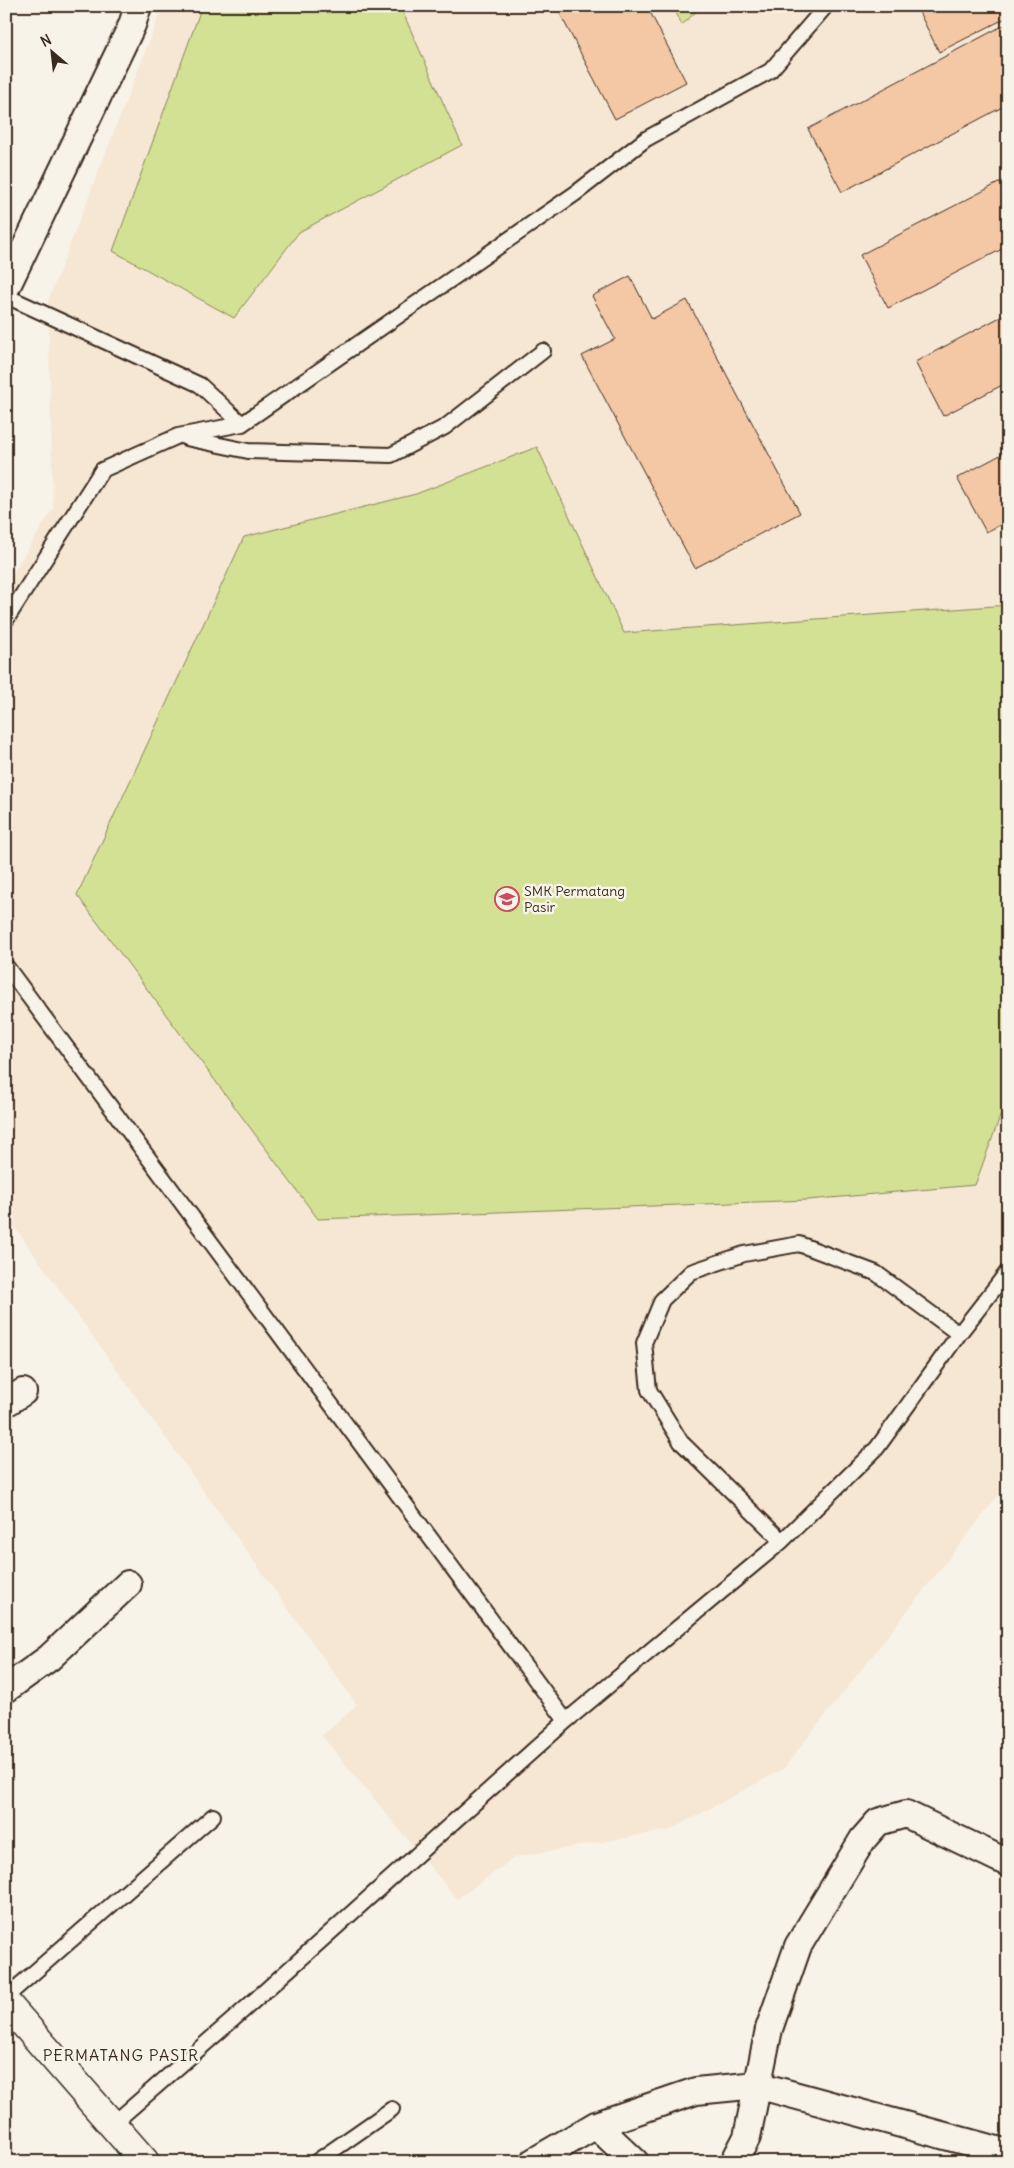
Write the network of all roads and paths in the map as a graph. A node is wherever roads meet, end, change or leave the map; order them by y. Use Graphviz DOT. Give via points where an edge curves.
graph roads {
  1 [pos="138,6"];
  2 [pos="826,6"];
  3 [pos="6,288"];
  4 [pos="6,296"];
  5 [pos="543,351"];
  6 [pos="242,424"];
  7 [pos="178,436"];
  8 [pos="6,620"];
  9 [pos="6,966"];
  10 [pos="1008,1271"];
  11 [pos="959,1334"];
  12 [pos="782,1541"];
  13 [pos="128,1584"];
  14 [pos="6,1689"];
  15 [pos="566,1721"];
  16 [pos="213,1816"];
  17 [pos="1008,1863"];
  18 [pos="6,1997"];
  19 [pos="6,2004"];
  20 [pos="757,2085"];
  21 [pos="392,2109"];
  22 [pos="114,2124"];
  23 [pos="596,2126"];
  24 [pos="1006,2149"];
  25 [pos="146,2162"];
  26 [pos="316,2162"];
  27 [pos="533,2162"];
  28 [pos="635,2162"];
  29 [pos="734,2162"];
  1 -- 3 [label="street" via="132,25"];
  2 -- 6 [label="lane" via="770,71 646,139 576,193"];
  4 -- 6 [label="lane" via="200,386"];
  5 -- 7 [label="lane" via="444,427 392,456 248,451"];
  6 -- 7 [label="lane"];
  7 -- 8 [label="lane" via="102,470"];
  9 -- 15 [label="lane"];
  10 -- 11 [label="lane"];
  11 -- 12 [label="lane" via="877,1448"];
  11 -- 12 [label="lane" via="876,1273 799,1244 744,1254 690,1272 662,1300 644,1343 649,1390 681,1442"];
  12 -- 15 [label="lane"];
  13 -- 14 [label="street" via="48,1658"];
  15 -- 22 [label="lane"];
  16 -- 18 [label="lane"];
  17 -- 20 [label="street" via="906,1814 878,1822 863,1839 798,1946 769,2029"];
  19 -- 22 [label="main road"];
  20 -- 23 [label="street" via="696,2091"];
  20 -- 24 [label="street"];
  20 -- 29 [label="street" via="747,2137"];
  21 -- 26 [label="lane"];
  22 -- 25 [label="main road"];
  23 -- 27 [label="street"];
  23 -- 28 [label="street"];
}
